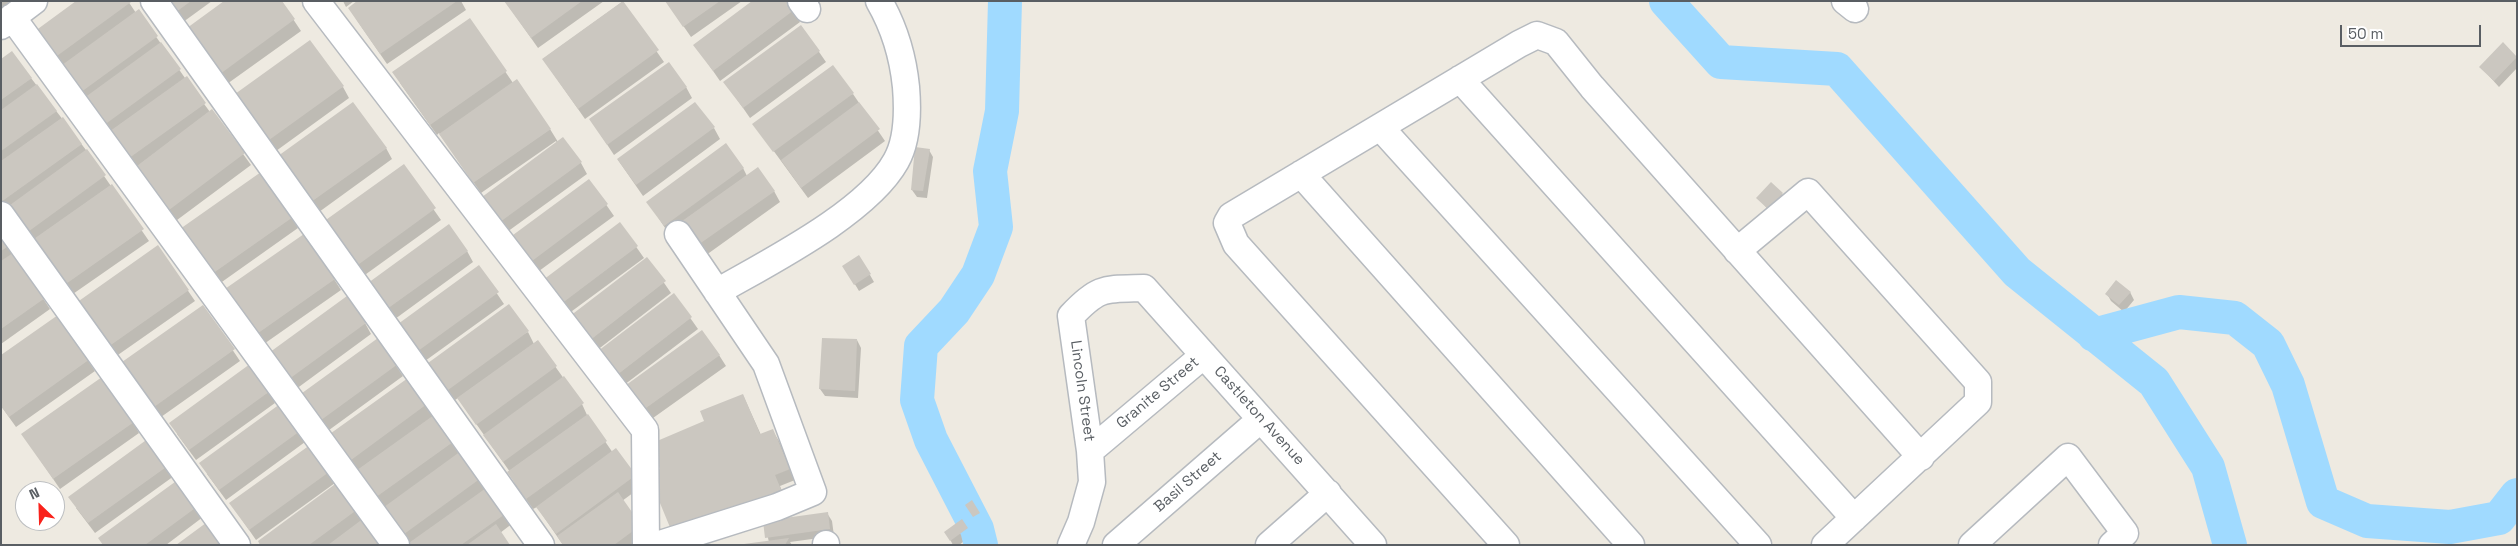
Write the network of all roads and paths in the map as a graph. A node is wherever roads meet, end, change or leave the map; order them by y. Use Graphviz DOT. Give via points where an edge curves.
graph roads {
  1 [pos="34,1"];
  2 [pos="154,1"];
  3 [pos="316,1"];
  4 [pos="879,1"];
  5 [pos="7,21"];
  6 [pos="1460,79"];
  7 [pos="1380,127"];
  8 [pos="1301,174"];
  9 [pos="1,215"];
  10 [pos="678,234"];
  11 [pos="1738,251"];
  12 [pos="1144,288"];
  13 [pos="717,292"];
  14 [pos="1204,355"];
  15 [pos="1261,419"];
  16 [pos="1090,451"];
  17 [pos="1921,457"];
  18 [pos="1328,494"];
  19 [pos="1854,518"];
  20 [pos="237,545"];
  21 [pos="396,545"];
  22 [pos="541,545"];
  23 [pos="646,545"];
  24 [pos="656,545"];
  25 [pos="1071,545"];
  26 [pos="1116,545"];
  27 [pos="1268,545"];
  28 [pos="1373,545"];
  29 [pos="1506,545"];
  30 [pos="1631,545"];
  31 [pos="1758,545"];
  32 [pos="1826,545"];
  33 [pos="1972,545"];
  34 [pos="2112,545"];
  1 -- 5 [label="street"];
  2 -- 22 [label="street"];
  3 -- 23 [label="street" via="645,430"];
  4 -- 13 [label="street" via="891,23 904,74 908,117 896,160 868,196 805,240"];
  5 -- 21 [label="street"];
  6 -- 7 [label="street"];
  6 -- 11 [label="street" via="1536,35 1556,42"];
  6 -- 19 [label="street"];
  7 -- 8 [label="street"];
  7 -- 31 [label="street"];
  8 -- 29 [label="street" via="1232,216 1227,223 1231,236"];
  8 -- 30 [label="street"];
  9 -- 20 [label="street"];
  10 -- 13 [label="street"];
  11 -- 17 [label="street"];
  11 -- 17 [label="street" via="1808,192 1978,382 1978,402"];
  12 -- 14 [label="street, Castleton Avenue"];
  12 -- 16 [label="street, Lincoln Street" via="1104,289 1085,301 1071,316"];
  13 -- 24 [label="street" via="766,364 813,492"];
  14 -- 15 [label="street, Castleton Avenue"];
  14 -- 16 [label="street, Granite Street"];
  15 -- 18 [label="street, Castleton Avenue"];
  15 -- 26 [label="street, Basil Street"];
  16 -- 25 [label="street, Lincoln Street" via="1092,482"];
  17 -- 19 [label="street"];
  18 -- 27 [label="street"];
  18 -- 28 [label="street, Castleton Avenue"];
  19 -- 32 [label="street"];
  33 -- 34 [label="street" via="2068,458 2125,532"];
}
